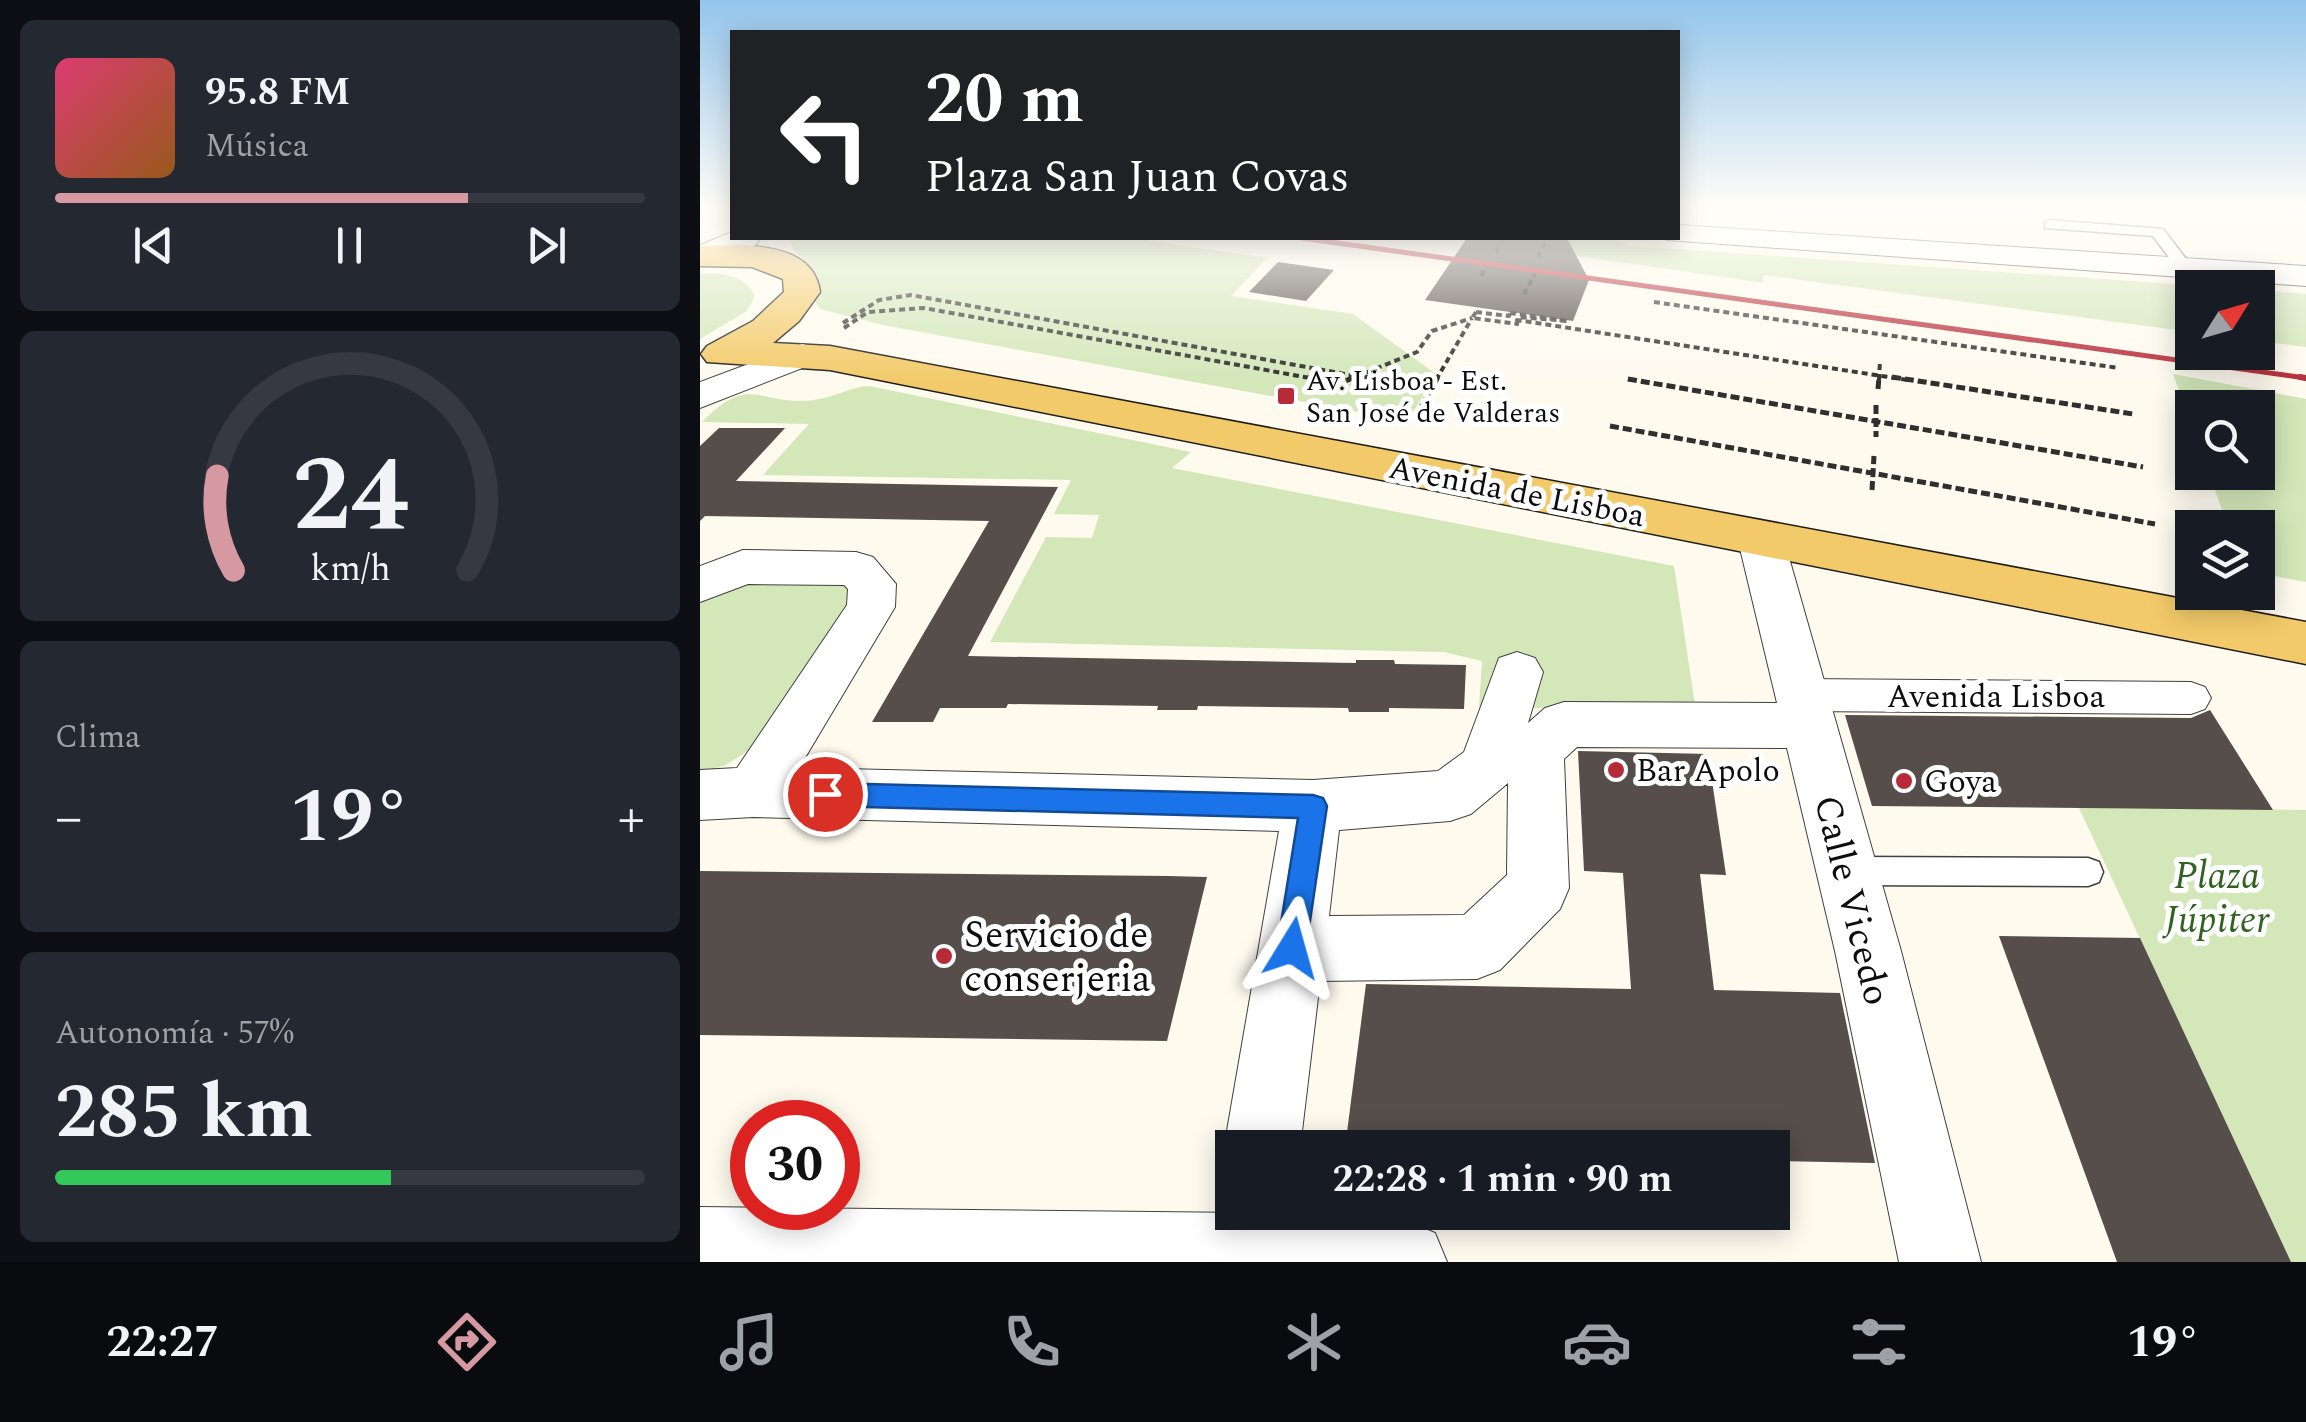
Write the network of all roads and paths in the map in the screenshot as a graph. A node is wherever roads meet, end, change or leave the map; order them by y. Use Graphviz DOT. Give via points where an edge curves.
graph roads {
  1 [pos="788,265"];
  2 [pos="2138,265"];
  3 [pos="2182,265"];
  4 [pos="1486,268"];
  5 [pos="2184,268"];
  6 [pos="1535,274"];
  7 [pos="1481,276"];
  8 [pos="2306,276"];
  9 [pos="1524,294"];
  10 [pos="1654,302"];
  11 [pos="789,312"];
  12 [pos="1472,318"];
  13 [pos="1569,329"];
  14 [pos="1879,333"];
  15 [pos="826,338"];
  16 [pos="1560,339"];
  17 [pos="1880,346"];
  18 [pos="713,357"];
  19 [pos="1880,360"];
  20 [pos="1318,368"];
  21 [pos="2119,368"];
  22 [pos="1878,374"];
  23 [pos="1359,376"];
  24 [pos="1312,378"];
  25 [pos="1628,380"];
  26 [pos="1430,389"];
  27 [pos="1878,390"];
  28 [pos="700,396"];
  29 [pos="1876,404"];
  30 [pos="2133,414"];
  31 [pos="1415,416"];
  32 [pos="1876,421"];
  33 [pos="1610,426"];
  34 [pos="1876,437"];
  35 [pos="1874,456"];
  36 [pos="2143,467"];
  37 [pos="1873,473"];
  38 [pos="1872,490"];
  39 [pos="2155,524"];
  40 [pos="1761,540"];
  41 [pos="700,584"];
  42 [pos="2306,616"];
  43 [pos="2306,643"];
  44 [pos="1516,672"];
  45 [pos="2192,698"];
  46 [pos="1805,710"];
  47 [pos="727,794"];
  48 [pos="1313,806"];
  49 [pos="1845,870"];
  50 [pos="2088,872"];
  51 [pos="1292,948"];
  52 [pos="1265,1130"];
  53 [pos="1248,1233"];
  54 [pos="700,1247"];
  55 [pos="1406,1262"];
  56 [pos="1940,1262"];
  1 -- 11 [label="main road" via="800,275 802,292"];
  2 -- 5 [label="street"];
  3 -- 5 [label="lane"];
  4 -- 7 [label="path"];
  5 -- 8 [label="street"];
  6 -- 9 [label="path"];
  10 -- 14 [label="path"];
  11 -- 15 [label="main road, Avenida de Lisboa"];
  11 -- 18 [label="main road"];
  12 -- 13 [label="path"];
  12 -- 13 [label="path" via="1476,312 1511,312 1568,321 1517,320"];
  12 -- 23 [label="path" via="1432,331 1417,352"];
  12 -- 26 [label="path"];
  13 -- 16 [label="path"];
  13 -- 22 [label="path"];
  14 -- 17 [label="path"];
  14 -- 21 [label="path"];
  15 -- 18 [label="main road, Avenida de Lisboa"];
  15 -- 20 [label="path" via="879,300 911,296"];
  15 -- 24 [label="path" via="868,312 924,308"];
  15 -- 28 [label="street"];
  15 -- 40 [label="main road, Avenida de Lisboa"];
  15 -- 42 [label="main road, Avenida de Lisboa"];
  19 -- 22 [label="path"];
  20 -- 23 [label="path"];
  20 -- 24 [label="path"];
  22 -- 27 [label="path"];
  22 -- 30 [label="path"];
  23 -- 24 [label="path" via="1340,383"];
  23 -- 26 [label="path"];
  25 -- 32 [label="path"];
  26 -- 31 [label="path"];
  29 -- 32 [label="path"];
  32 -- 34 [label="path"];
  32 -- 36 [label="path"];
  33 -- 37 [label="path"];
  35 -- 37 [label="path"];
  37 -- 38 [label="path"];
  37 -- 39 [label="path"];
  40 -- 43 [label="main road, Avenida de Lisboa"];
  40 -- 46 [label="street, Calle Vicedo"];
  41 -- 47 [label="street" via="743,568 856,569 872,584 871,607"];
  44 -- 48 [label="street" via="1487,767 1450,796"];
  45 -- 46 [label="street, Avenida Lisboa"];
  46 -- 49 [label="street, Calle Vicedo"];
  46 -- 51 [label="street" via="1564,724 1536,751 1538,888 1477,947"];
  47 -- 48 [label="street"];
  48 -- 51 [label="street"];
  49 -- 50 [label="lane"];
  49 -- 56 [label="street, Calle Vicedo"];
  51 -- 52 [label="street"];
  53 -- 54 [label="street"];
  53 -- 55 [label="street"];
}
